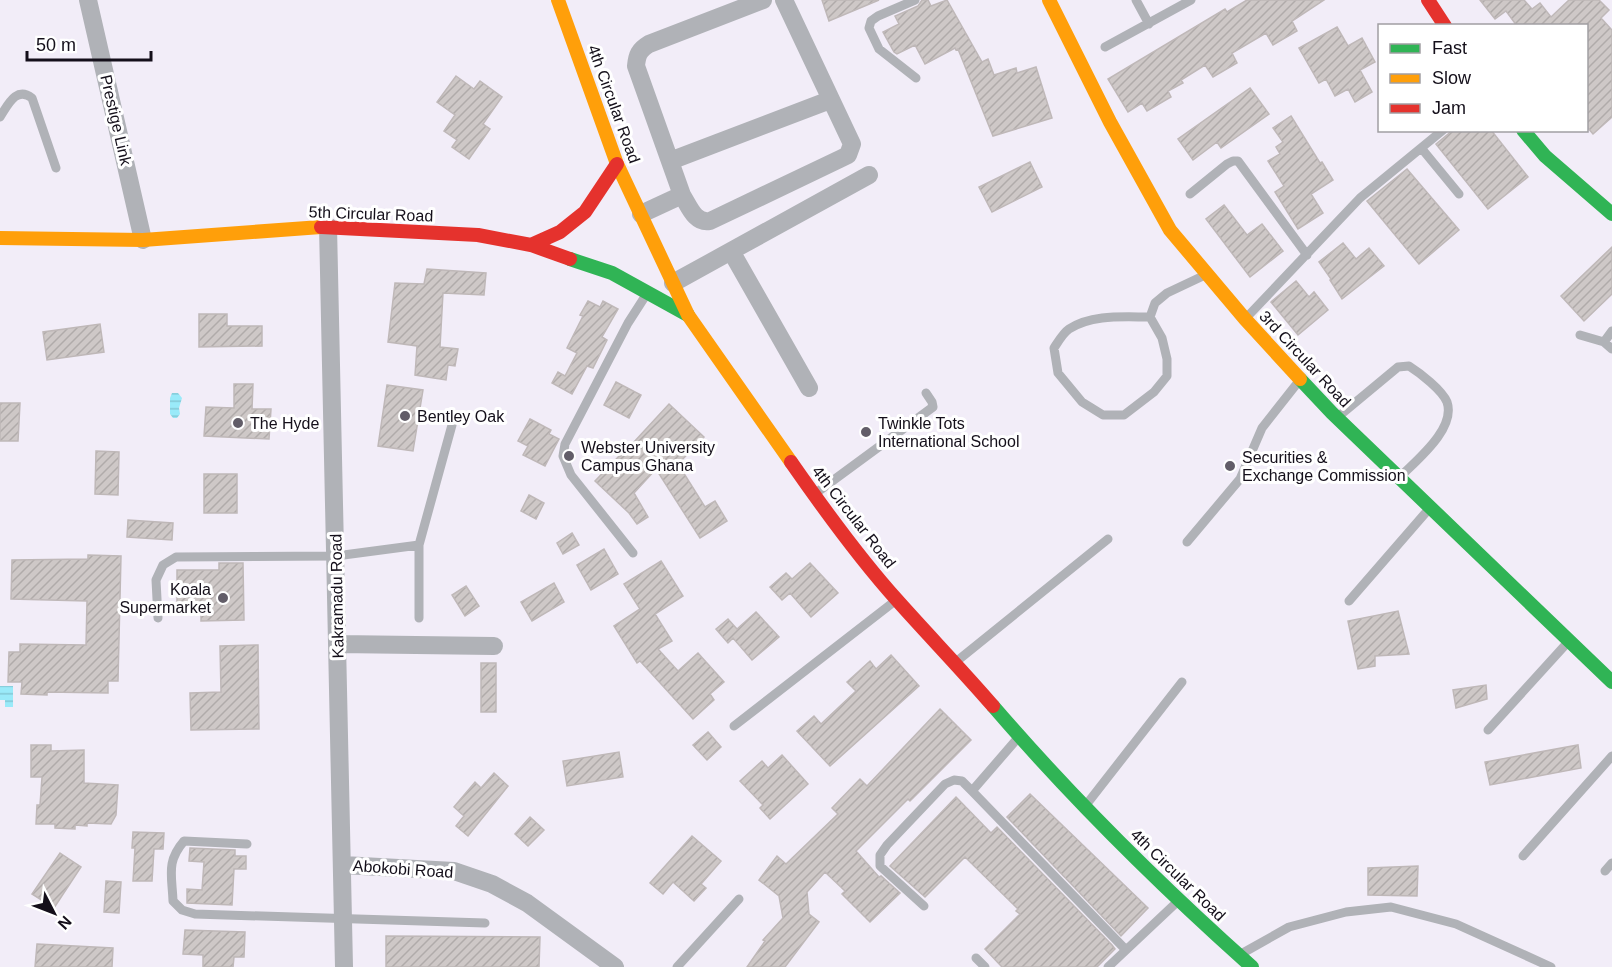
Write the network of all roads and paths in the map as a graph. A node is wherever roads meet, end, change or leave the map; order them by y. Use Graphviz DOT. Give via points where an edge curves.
graph roads {
  1 [pos="88,0"];
  2 [pos="558,0"];
  3 [pos="763,0"];
  4 [pos="784,0"];
  5 [pos="915,0"];
  6 [pos="1049,0"];
  7 [pos="1136,0"];
  8 [pos="1191,0"];
  9 [pos="1428,0"];
  10 [pos="1149,24"];
  11 [pos="1444,24"];
  12 [pos="1105,46"];
  13 [pos="916,78"];
  14 [pos="830,100"];
  15 [pos="0,117"];
  16 [pos="1441,132"];
  17 [pos="1525,132"];
  18 [pos="1422,149"];
  19 [pos="670,161"];
  20 [pos="617,164"];
  21 [pos="56,168"];
  22 [pos="869,175"];
  23 [pos="1190,194"];
  24 [pos="1459,194"];
  25 [pos="682,195"];
  26 [pos="641,214"];
  27 [pos="1612,214"];
  28 [pos="328,226"];
  29 [pos="0,238"];
  30 [pos="143,240"];
  31 [pos="531,245"];
  32 [pos="731,251"];
  33 [pos="1307,255"];
  34 [pos="1207,274"];
  35 [pos="673,283"];
  36 [pos="647,292"];
  37 [pos="688,315"];
  38 [pos="1150,317"];
  39 [pos="1245,319"];
  40 [pos="1612,331"];
  41 [pos="1580,335"];
  42 [pos="1604,342"];
  43 [pos="1612,349"];
  44 [pos="1301,380"];
  45 [pos="809,388"];
  46 [pos="926,393"];
  47 [pos="1338,418"];
  48 [pos="452,425"];
  49 [pos="1399,478"];
  50 [pos="814,495"];
  51 [pos="1430,508"];
  52 [pos="1108,539"];
  53 [pos="1187,542"];
  54 [pos="419,545"];
  55 [pos="633,553"];
  56 [pos="336,556"];
  57 [pos="896,599"];
  58 [pos="1349,601"];
  59 [pos="158,618"];
  60 [pos="419,618"];
  61 [pos="1569,641"];
  62 [pos="338,644"];
  63 [pos="494,646"];
  64 [pos="955,662"];
  65 [pos="1182,682"];
  66 [pos="1612,682"];
  67 [pos="734,726"];
  68 [pos="1488,730"];
  69 [pos="1019,737"];
  70 [pos="1612,756"];
  71 [pos="972,791"];
  72 [pos="1085,807"];
  73 [pos="247,844"];
  74 [pos="1522,856"];
  75 [pos="343,865"];
  76 [pos="739,899"];
  77 [pos="1178,901"];
  78 [pos="924,906"];
  79 [pos="343,919"];
  80 [pos="485,923"];
  81 [pos="1126,951"];
  82 [pos="1238,955"];
  83 [pos="976,957"];
  84 [pos="344,967"];
  85 [pos="615,967"];
  86 [pos="677,967"];
  87 [pos="985,967"];
  88 [pos="1108,967"];
  89 [pos="1252,967"];
  90 [pos="1551,967"];
  1 -- 30 [label="street, Prestige Link"];
  2 -- 20 [label="street, 4th Circular Road"];
  3 -- 19 [label="street" via="640,50 636,66"];
  4 -- 14 [label="street"];
  5 -- 13 [label="lane" via="878,16 869,28 879,49"];
  6 -- 34 [label="street, 3rd Circular Road" via="1170,230"];
  7 -- 10 [label="lane"];
  8 -- 10 [label="lane"];
  9 -- 11 [label="street"];
  10 -- 12 [label="lane"];
  14 -- 19 [label="street"];
  14 -- 25 [label="street" via="852,144 848,155 710,221 699,220"];
  15 -- 21 [label="lane" via="19,94 26,93 32,98"];
  16 -- 18 [label="lane"];
  17 -- 27 [label="street" via="1545,156"];
  18 -- 24 [label="lane"];
  18 -- 33 [label="lane" via="1360,198"];
  19 -- 25 [label="street"];
  20 -- 26 [label="street, 4th Circular Road"];
  20 -- 31 [label="street" via="585,212 560,232"];
  22 -- 32 [label="street"];
  23 -- 33 [label="lane" via="1227,164 1238,161"];
  25 -- 26 [label="street"];
  26 -- 35 [label="street, 4th Circular Road"];
  28 -- 30 [label="street, 5th Circular Road"];
  28 -- 31 [label="street, 5th Circular Road" via="478,235"];
  28 -- 56 [label="street, Kakramadu Road"];
  29 -- 30 [label="street, 5th Circular Road"];
  31 -- 36 [label="street, 5th Circular Road" via="612,273"];
  32 -- 35 [label="street"];
  32 -- 45 [label="street"];
  33 -- 39 [label="lane"];
  34 -- 38 [label="lane" via="1167,293 1155,303"];
  34 -- 39 [label="street, 3rd Circular Road"];
  35 -- 37 [label="street, 4th Circular Road"];
  36 -- 37 [label="street, 5th Circular Road"];
  36 -- 55 [label="lane" via="570,434 563,456 571,475"];
  37 -- 50 [label="street, 4th Circular Road"];
  38 -- 38 [label="lane" via="1162,338 1167,376 1154,392 1124,415 1103,415 1082,402 1058,373 1054,348 1067,330 1112,316"];
  39 -- 44 [label="street, 3rd Circular Road"];
  40 -- 42 [label="lane"];
  41 -- 42 [label="lane"];
  42 -- 43 [label="lane"];
  44 -- 47 [label="street, 3rd Circular Road"];
  44 -- 53 [label="lane" via="1262,428 1240,479"];
  46 -- 50 [label="lane" via="933,407 929,411"];
  47 -- 49 [label="street, 3rd Circular Road"];
  47 -- 49 [label="lane" via="1398,367 1409,366 1436,388 1447,402 1440,436"];
  48 -- 54 [label="lane"];
  49 -- 51 [label="street, 3rd Circular Road"];
  50 -- 57 [label="street, 4th Circular Road"];
  51 -- 58 [label="lane"];
  51 -- 61 [label="street, 3rd Circular Road"];
  52 -- 64 [label="lane"];
  54 -- 56 [label="lane"];
  54 -- 60 [label="lane"];
  56 -- 59 [label="lane" via="176,557 163,566 156,579"];
  56 -- 62 [label="street, Kakramadu Road"];
  57 -- 64 [label="street, 4th Circular Road"];
  57 -- 67 [label="lane"];
  61 -- 66 [label="street, 3rd Circular Road"];
  61 -- 68 [label="lane"];
  62 -- 63 [label="street"];
  62 -- 75 [label="street, Kakramadu Road"];
  64 -- 69 [label="street, 4th Circular Road"];
  65 -- 72 [label="lane"];
  69 -- 71 [label="lane"];
  69 -- 72 [label="street, 4th Circular Road"];
  70 -- 74 [label="lane"];
  71 -- 78 [label="lane" via="962,781 945,784 880,855 880,866"];
  71 -- 81 [label="lane"];
  72 -- 77 [label="street, 4th Circular Road"];
  73 -- 79 [label="lane" via="184,841 171,861 173,901 182,910 195,914"];
  75 -- 79 [label="street, Kakramadu Road"];
  75 -- 85 [label="street, Abokobi Road" via="454,871 492,884 527,903"];
  76 -- 86 [label="lane"];
  77 -- 81 [label="lane"];
  77 -- 82 [label="street, 4th Circular Road"];
  79 -- 80 [label="lane"];
  79 -- 84 [label="street, Kakramadu Road"];
  81 -- 88 [label="lane"];
  82 -- 89 [label="street, 4th Circular Road"];
  82 -- 90 [label="lane" via="1289,927 1346,912 1391,907 1456,924"];
  83 -- 87 [label="lane"];
}
